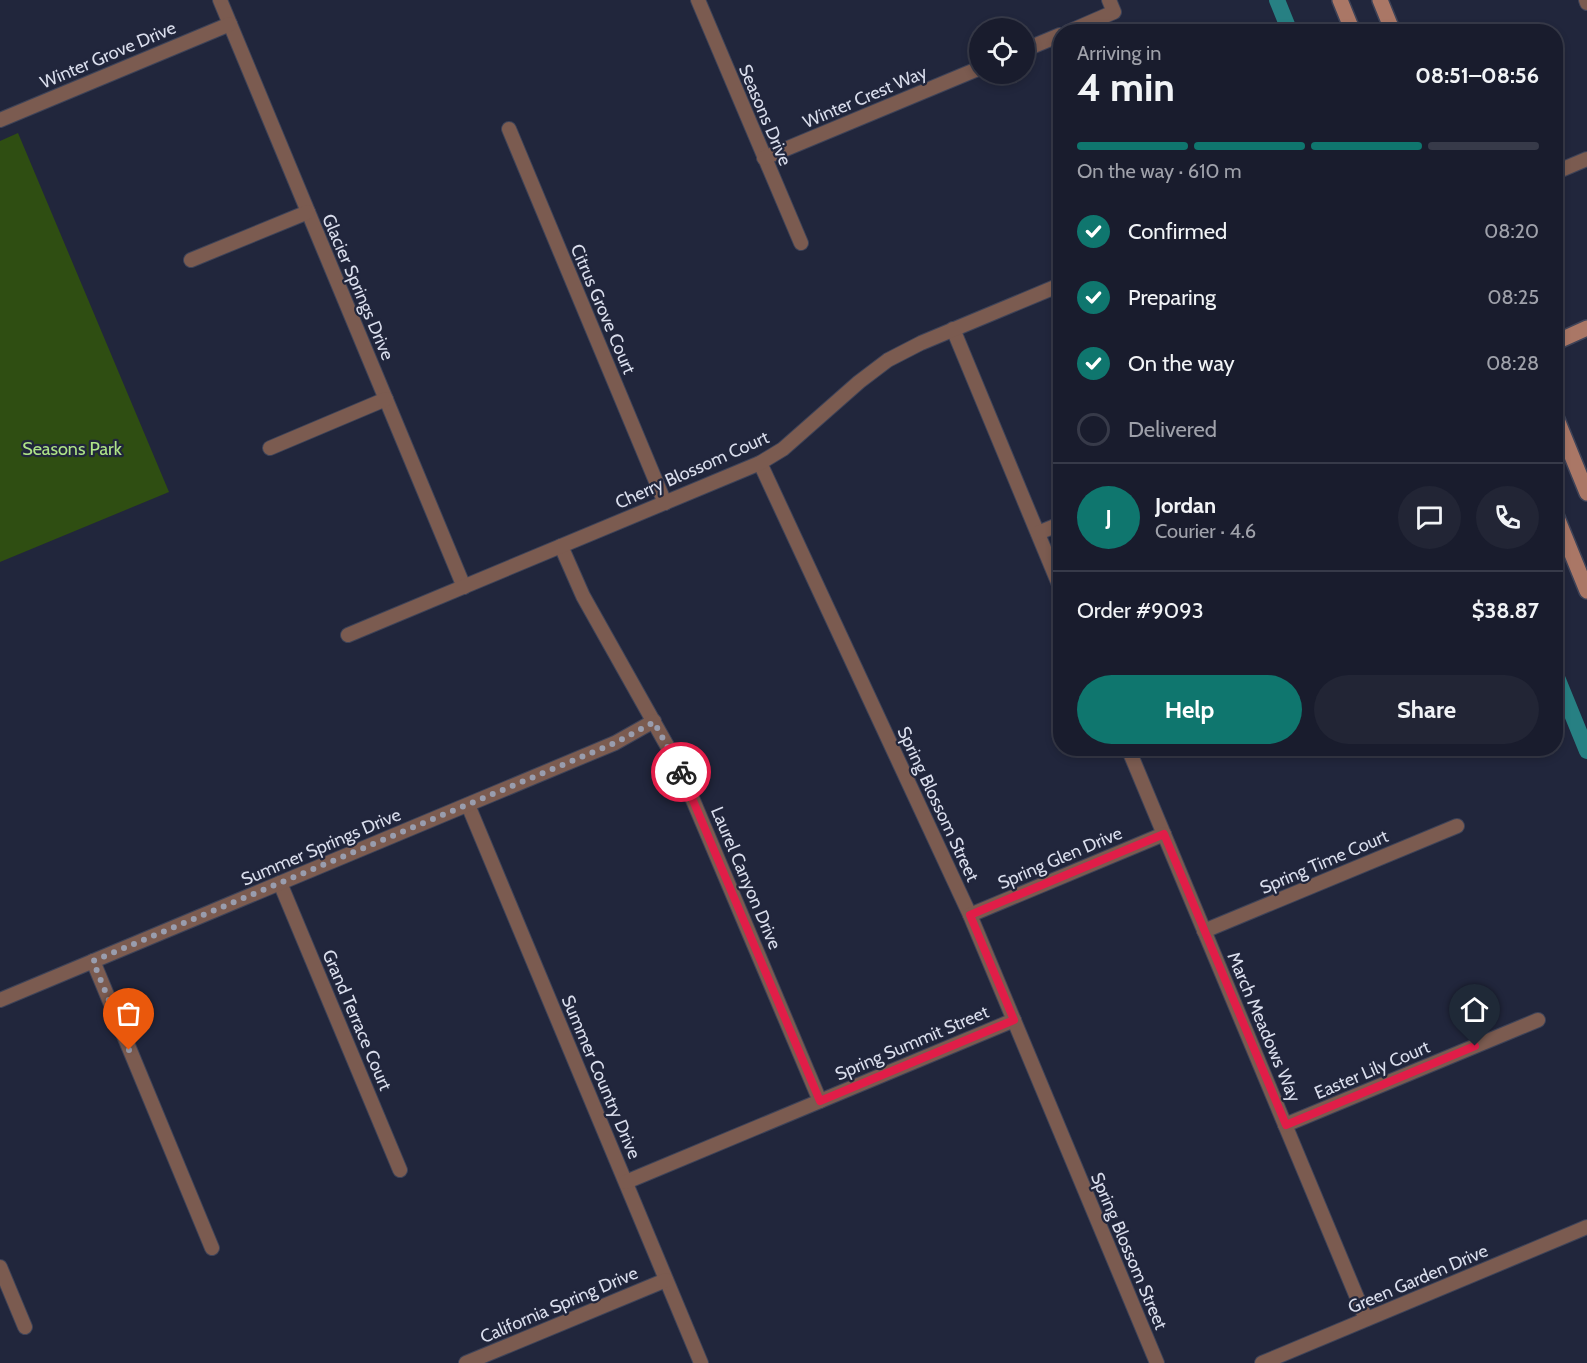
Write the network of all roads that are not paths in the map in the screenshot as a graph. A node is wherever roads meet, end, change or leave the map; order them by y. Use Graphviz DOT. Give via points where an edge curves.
graph roads {
  1 [pos="220,0"];
  2 [pos="698,0"];
  3 [pos="1340,0"];
  4 [pos="1380,0"];
  5 [pos="1112,6"];
  6 [pos="230,24"];
  7 [pos="1082,24"];
  8 [pos="1350,24"];
  9 [pos="1390,24"];
  10 [pos="1053,38"];
  11 [pos="1035,45"];
  12 [pos="969,73"];
  13 [pos="0,120"];
  14 [pos="509,129"];
  15 [pos="764,158"];
  16 [pos="1587,159"];
  17 [pos="1563,169"];
  18 [pos="308,212"];
  19 [pos="801,243"];
  20 [pos="191,260"];
  21 [pos="1053,288"];
  22 [pos="1587,328"];
  23 [pos="953,329"];
  24 [pos="1563,339"];
  25 [pos="386,399"];
  26 [pos="1563,434"];
  27 [pos="270,448"];
  28 [pos="760,463"];
  29 [pos="1587,494"];
  30 [pos="665,503"];
  31 [pos="1053,527"];
  32 [pos="1563,532"];
  33 [pos="1038,533"];
  34 [pos="561,546"];
  35 [pos="1053,569"];
  36 [pos="465,587"];
  37 [pos="1587,591"];
  38 [pos="348,635"];
  39 [pos="654,722"];
  40 [pos="1131,756"];
  41 [pos="468,805"];
  42 [pos="1457,826"];
  43 [pos="1164,834"];
  44 [pos="280,883"];
  45 [pos="970,915"];
  46 [pos="1204,931"];
  47 [pos="93,961"];
  48 [pos="0,1000"];
  49 [pos="1014,1020"];
  50 [pos="1538,1020"];
  51 [pos="820,1101"];
  52 [pos="1286,1125"];
  53 [pos="400,1170"];
  54 [pos="626,1182"];
  55 [pos="1587,1227"];
  56 [pos="212,1248"];
  57 [pos="0,1267"];
  58 [pos="666,1280"];
  59 [pos="1366,1319"];
  60 [pos="25,1327"];
  61 [pos="475,1361"];
  62 [pos="701,1363"];
  63 [pos="1156,1363"];
  64 [pos="1262,1363"];
  1 -- 6 [label="street, Glacier Springs Drive"];
  2 -- 15 [label="street, Seasons Drive"];
  3 -- 8 [label="main road"];
  4 -- 9 [label="main road"];
  5 -- 7 [label="street"];
  6 -- 13 [label="street, Winter Grove Drive"];
  6 -- 18 [label="street, Glacier Springs Drive"];
  10 -- 11 [label="street"];
  12 -- 15 [label="street, Winter Crest Way"];
  14 -- 30 [label="street, Citrus Grove Court"];
  15 -- 19 [label="street, Seasons Drive"];
  16 -- 17 [label="street"];
  18 -- 20 [label="street"];
  18 -- 25 [label="street, Glacier Springs Drive"];
  21 -- 23 [label="street, Cherry Blossom Court"];
  22 -- 24 [label="main road"];
  23 -- 28 [label="street, Cherry Blossom Court" via="888,360 783,449"];
  23 -- 33 [label="street"];
  25 -- 27 [label="street"];
  25 -- 36 [label="street, Glacier Springs Drive"];
  26 -- 29 [label="main road"];
  28 -- 30 [label="street, Cherry Blossom Court"];
  28 -- 45 [label="street, Spring Blossom Street"];
  30 -- 34 [label="street, Cherry Blossom Court"];
  31 -- 33 [label="street"];
  32 -- 37 [label="main road"];
  33 -- 35 [label="street"];
  34 -- 36 [label="street, Cherry Blossom Court"];
  34 -- 39 [label="street, Laurel Canyon Drive" via="583,596"];
  36 -- 38 [label="street, Cherry Blossom Court"];
  39 -- 41 [label="street, Summer Springs Drive" via="615,743"];
  39 -- 51 [label="street, Laurel Canyon Drive" via="689,789"];
  40 -- 43 [label="street, March Meadows Way"];
  41 -- 44 [label="street, Summer Springs Drive"];
  41 -- 54 [label="street, Summer Country Drive"];
  42 -- 46 [label="street, Spring Time Court"];
  43 -- 45 [label="street, Spring Glen Drive"];
  43 -- 46 [label="street, March Meadows Way"];
  44 -- 47 [label="street, Summer Springs Drive"];
  44 -- 53 [label="street, Grand Terrace Court"];
  45 -- 49 [label="street, Spring Blossom Street"];
  46 -- 52 [label="street, March Meadows Way"];
  47 -- 48 [label="street, Summer Springs Drive"];
  47 -- 56 [label="street"];
  49 -- 51 [label="street, Spring Summit Street"];
  49 -- 63 [label="street, Spring Blossom Street"];
  50 -- 52 [label="street, Easter Lily Court"];
  51 -- 54 [label="street, Spring Summit Street"];
  52 -- 59 [label="street, March Meadows Way"];
  54 -- 58 [label="street, Summer Country Drive"];
  55 -- 59 [label="street, Green Garden Drive"];
  57 -- 60 [label="street"];
  58 -- 61 [label="street, California Spring Drive"];
  58 -- 62 [label="street, Summer Country Drive"];
  59 -- 64 [label="street, Green Garden Drive"];
}
